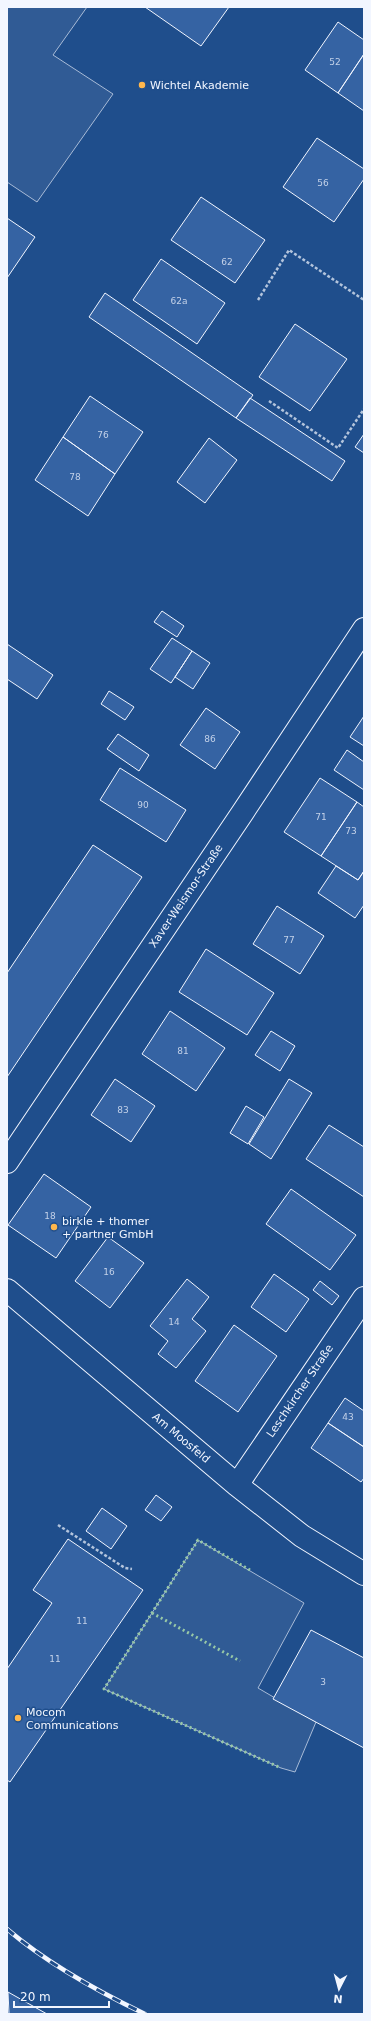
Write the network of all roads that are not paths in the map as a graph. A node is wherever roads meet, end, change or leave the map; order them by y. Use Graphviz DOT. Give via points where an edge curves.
graph roads {
  1 [pos="364,629"];
  2 [pos="7,1162"];
  3 [pos="7,1290"];
  4 [pos="364,1298"];
  5 [pos="237,1485"];
  6 [pos="364,1574"];
  1 -- 2 [label="street, Xaver-Weismor-Straße"];
  3 -- 5 [label="street, Am Moosfeld"];
  4 -- 5 [label="street, Leschkircher Straße"];
  5 -- 6 [label="street, Am Moosfeld" via="302,1536"];
}
